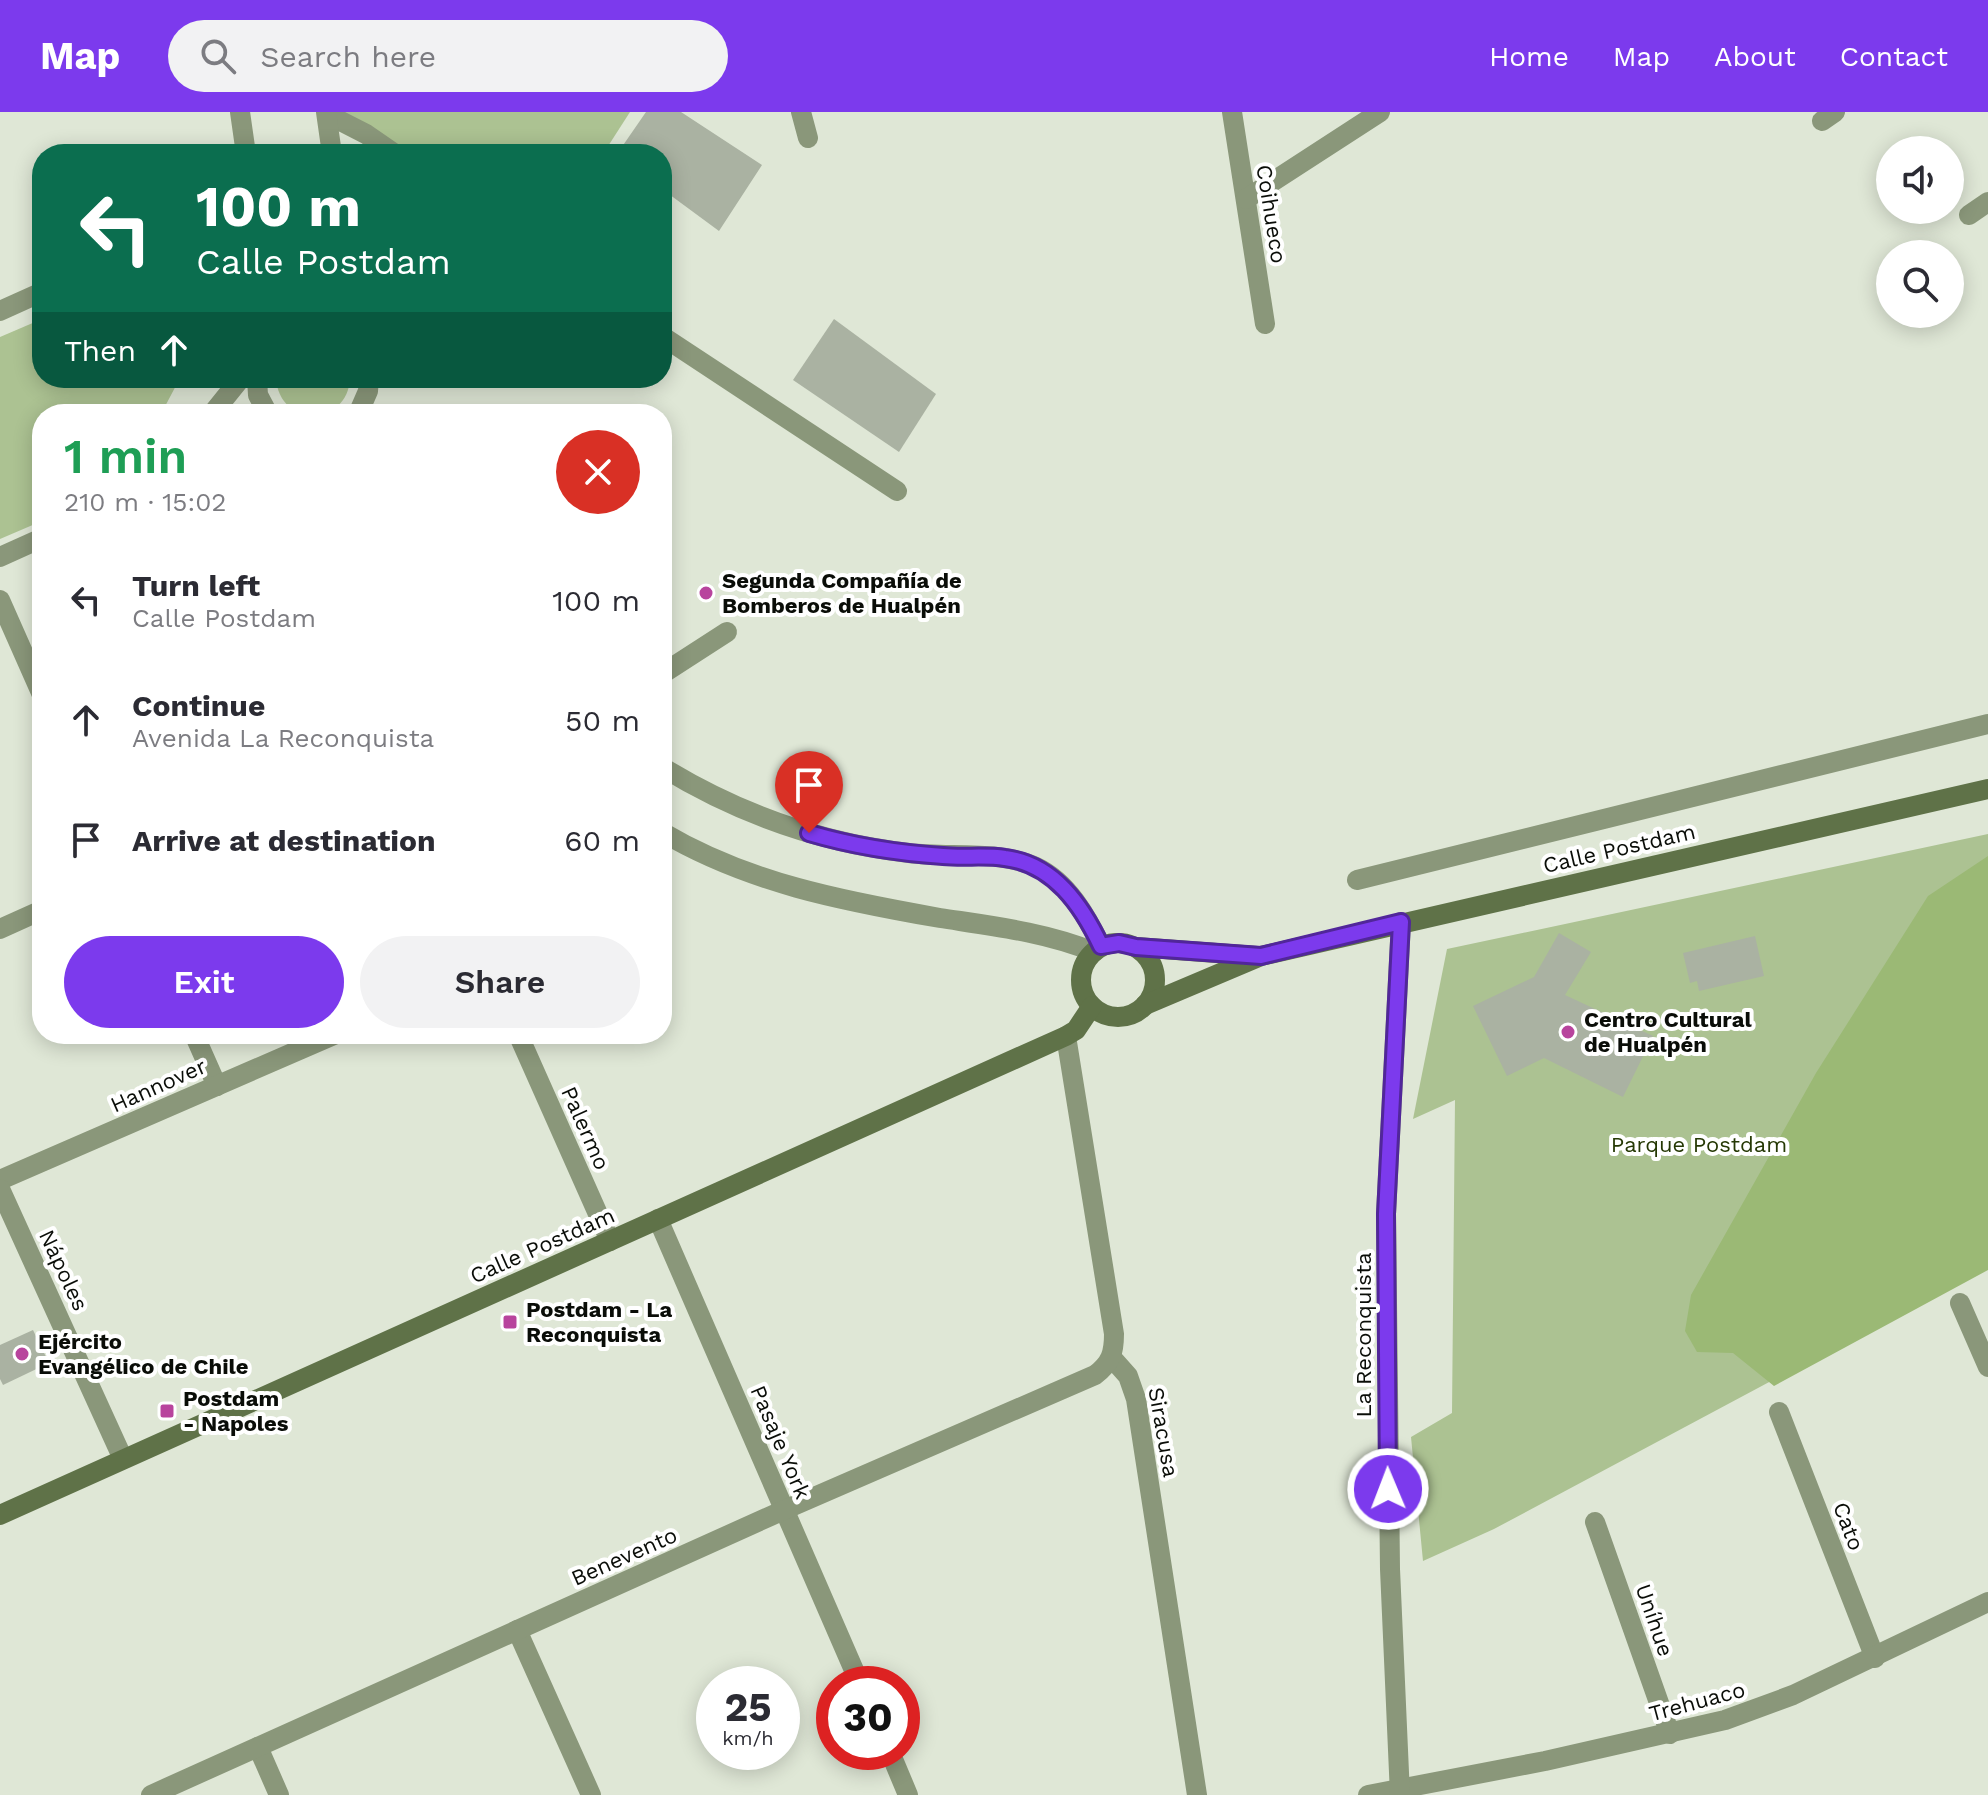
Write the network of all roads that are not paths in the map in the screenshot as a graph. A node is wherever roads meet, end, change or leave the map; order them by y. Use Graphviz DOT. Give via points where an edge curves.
graph roads {
  1 [pos="240,112"];
  2 [pos="801,112"];
  3 [pos="1232,112"];
  4 [pos="1380,112"];
  5 [pos="326,113"];
  6 [pos="808,138"];
  7 [pos="245,144"];
  8 [pos="331,144"];
  9 [pos="380,144"];
  10 [pos="1246,199"];
  11 [pos="1988,202"];
  12 [pos="1969,215"];
  13 [pos="32,297"];
  14 [pos="0,311"];
  15 [pos="1265,324"];
  16 [pos="672,343"];
  17 [pos="233,388"];
  18 [pos="220,404"];
  19 [pos="897,491"];
  20 [pos="32,543"];
  21 [pos="0,557"];
  22 [pos="0,600"];
  23 [pos="727,632"];
  24 [pos="672,668"];
  25 [pos="32,672"];
  26 [pos="1988,724"];
  27 [pos="672,772"];
  28 [pos="1988,789"];
  29 [pos="672,837"];
  30 [pos="1357,880"];
  31 [pos="32,915"];
  32 [pos="1401,922"];
  33 [pos="0,929"];
  34 [pos="1136,947"];
  35 [pos="1098,949"];
  36 [pos="1261,956"];
  37 [pos="1145,1005"];
  38 [pos="1092,1006"];
  39 [pos="1066,1036"];
  40 [pos="198,1044"];
  41 [pos="313,1044"];
  42 [pos="522,1044"];
  43 [pos="217,1086"];
  44 [pos="0,1180"];
  45 [pos="0,1189"];
  46 [pos="658,1219"];
  47 [pos="610,1241"];
  48 [pos="1960,1303"];
  49 [pos="1112,1358"];
  50 [pos="1988,1367"];
  51 [pos="1779,1412"];
  52 [pos="123,1459"];
  53 [pos="784,1510"];
  54 [pos="0,1515"];
  55 [pos="1595,1522"];
  56 [pos="1988,1602"];
  57 [pos="517,1630"];
  58 [pos="1875,1658"];
  59 [pos="852,1666"];
  60 [pos="1670,1734"];
  61 [pos="258,1747"];
  62 [pos="898,1770"];
  63 [pos="1400,1793"];
  64 [pos="151,1795"];
  65 [pos="279,1795"];
  66 [pos="591,1795"];
  67 [pos="908,1795"];
  68 [pos="1197,1795"];
  69 [pos="1368,1795"];
  1 -- 7 [label="street"];
  2 -- 6 [label="street"];
  3 -- 10 [label="street, Coihueco"];
  4 -- 10 [label="street"];
  5 -- 8 [label="street"];
  5 -- 9 [label="street"];
  10 -- 15 [label="street, Coihueco"];
  11 -- 12 [label="street"];
  13 -- 14 [label="street"];
  16 -- 19 [label="street"];
  17 -- 18 [label="street"];
  20 -- 21 [label="street"];
  22 -- 25 [label="street"];
  23 -- 24 [label="street"];
  26 -- 30 [label="street, Calle Postdam"];
  27 -- 35 [label="street" via="736,807 828,839 908,853 1025,863 1065,890"];
  28 -- 32 [label="main road, Calle Postdam"];
  29 -- 35 [label="street" via="719,862 821,895"];
  31 -- 33 [label="street"];
  32 -- 36 [label="main road, Calle Postdam"];
  32 -- 63 [label="street, La Reconquista" via="1386,1214 1389,1554"];
  34 -- 35 [label="main road" via="1119,943"];
  34 -- 36 [label="main road, Calle Postdam"];
  34 -- 37 [label="main road" via="1154,969 1155,988"];
  35 -- 38 [label="main road" via="1081,974 1082,991"];
  36 -- 37 [label="main road, Calle Postdam"];
  37 -- 38 [label="main road" via="1131,1015 1114,1017"];
  38 -- 39 [label="main road, Calle Postdam"];
  39 -- 46 [label="main road, Calle Postdam"];
  39 -- 49 [label="street" via="1114,1334"];
  40 -- 43 [label="street"];
  41 -- 43 [label="street, Hannover"];
  42 -- 47 [label="street, Palermo"];
  43 -- 44 [label="street, Hannover"];
  45 -- 52 [label="street, Nápoles"];
  46 -- 47 [label="main road, Calle Postdam"];
  46 -- 53 [label="street, Pasaje York"];
  47 -- 52 [label="main road, Calle Postdam"];
  48 -- 50 [label="street"];
  49 -- 53 [label="street, Benevento" via="1095,1375"];
  49 -- 68 [label="street, Siracusa" via="1128,1376 1136,1399"];
  51 -- 58 [label="street, Cato"];
  52 -- 54 [label="main road, Calle Postdam"];
  53 -- 57 [label="street, Benevento"];
  53 -- 59 [label="street, Pasaje York"];
  55 -- 60 [label="street, Uníhue"];
  56 -- 58 [label="street, Trehuaco"];
  57 -- 61 [label="street, Benevento"];
  57 -- 66 [label="street"];
  58 -- 60 [label="street, Trehuaco" via="1762,1709"];
  60 -- 63 [label="street, Trehuaco"];
  61 -- 64 [label="street, Benevento"];
  61 -- 65 [label="street"];
  62 -- 67 [label="street"];
  63 -- 69 [label="street, Trehuaco"];
}
